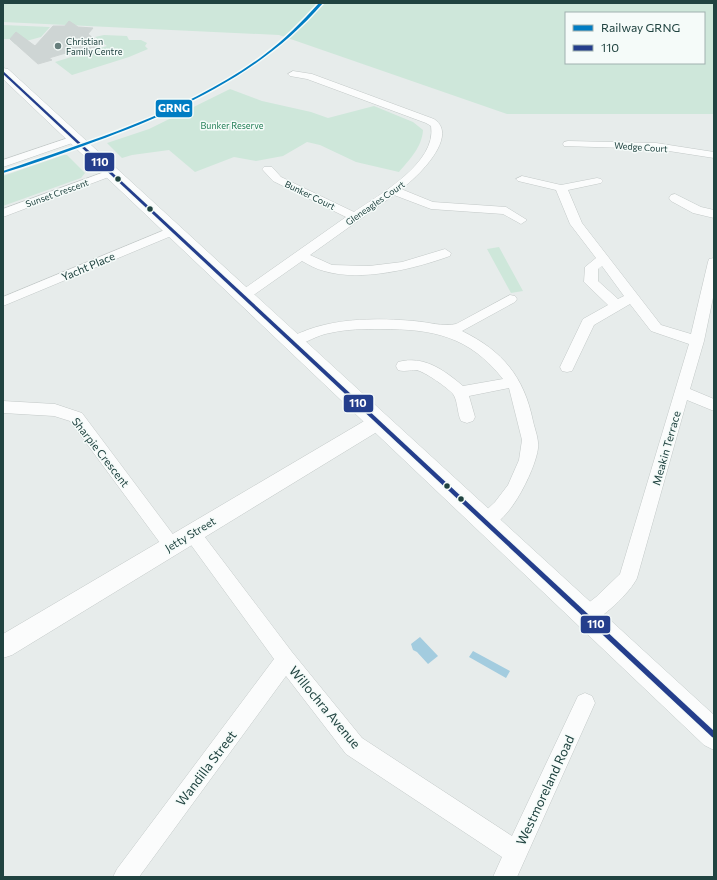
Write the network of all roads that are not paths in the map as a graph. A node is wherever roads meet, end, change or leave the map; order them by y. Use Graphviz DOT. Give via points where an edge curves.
graph roads {
  1 [pos="3,72"];
  2 [pos="294,74"];
  3 [pos="74,139"];
  4 [pos="568,144"];
  5 [pos="714,156"];
  6 [pos="3,164"];
  7 [pos="268,169"];
  8 [pos="110,173"];
  9 [pos="522,179"];
  10 [pos="597,181"];
  11 [pos="561,188"];
  12 [pos="394,191"];
  13 [pos="676,198"];
  14 [pos="3,213"];
  15 [pos="714,214"];
  16 [pos="355,217"];
  17 [pos="520,220"];
  18 [pos="172,231"];
  19 [pos="444,253"];
  20 [pos="302,256"];
  21 [pos="602,260"];
  22 [pos="714,262"];
  23 [pos="243,296"];
  24 [pos="632,297"];
  25 [pos="510,299"];
  26 [pos="3,302"];
  27 [pos="617,306"];
  28 [pos="447,330"];
  29 [pos="696,341"];
  30 [pos="293,342"];
  31 [pos="403,366"];
  32 [pos="567,367"];
  33 [pos="512,382"];
  34 [pos="460,392"];
  35 [pos="682,392"];
  36 [pos="714,406"];
  37 [pos="3,407"];
  38 [pos="467,417"];
  39 [pos="378,422"];
  40 [pos="485,522"];
  41 [pos="192,533"];
  42 [pos="172,546"];
  43 [pos="586,616"];
  44 [pos="3,647"];
  45 [pos="285,659"];
  46 [pos="585,703"];
  47 [pos="714,735"];
  48 [pos="516,852"];
  49 [pos="125,877"];
  50 [pos="505,877"];
  1 -- 3 [label="main road"];
  2 -- 12 [label="street, Gleneagles Court" via="309,76 436,125 438,130 434,145 424,162"];
  3 -- 6 [label="street"];
  3 -- 8 [label="main road"];
  4 -- 5 [label="street, Wedge Court" via="656,146"];
  7 -- 16 [label="street, Bunker Court" via="277,178"];
  8 -- 14 [label="street, Sunset Crescent"];
  8 -- 18 [label="main road"];
  9 -- 11 [label="street"];
  10 -- 11 [label="street"];
  11 -- 21 [label="street" via="576,224"];
  12 -- 16 [label="street, Gleneagles Court"];
  12 -- 17 [label="street" via="431,206 506,211"];
  13 -- 15 [label="street" via="697,210"];
  16 -- 20 [label="street, Gleneagles Court"];
  18 -- 23 [label="main road"];
  18 -- 26 [label="street, Yacht Place"];
  19 -- 20 [label="street" via="396,269 373,270 324,267"];
  20 -- 23 [label="street, Gleneagles Court"];
  21 -- 24 [label="street"];
  21 -- 27 [label="street" via="591,267 591,282"];
  22 -- 29 [label="street, Meakin Terrace"];
  23 -- 30 [label="main road"];
  24 -- 27 [label="street"];
  24 -- 29 [label="street" via="656,328"];
  25 -- 28 [label="street" via="461,327"];
  27 -- 32 [label="street" via="588,322"];
  28 -- 30 [label="street" via="418,326 346,326 318,331"];
  28 -- 33 [label="street" via="474,344 492,358"];
  29 -- 35 [label="street, Meakin Terrace"];
  30 -- 39 [label="main road"];
  31 -- 34 [label="street" via="420,365 443,378"];
  33 -- 34 [label="street"];
  33 -- 40 [label="street" via="520,399 530,447 525,469 510,498"];
  34 -- 38 [label="street"];
  35 -- 36 [label="street"];
  35 -- 43 [label="street, Meakin Terrace" via="628,578"];
  37 -- 42 [label="street, Sharpie Crescent" via="55,410 76,416"];
  39 -- 40 [label="main road"];
  39 -- 41 [label="street, Jetty Street"];
  40 -- 43 [label="main road"];
  41 -- 42 [label="street, Jetty Street"];
  41 -- 45 [label="street, Willochra Avenue"];
  42 -- 44 [label="street, Jetty Street"];
  43 -- 47 [label="main road"];
  45 -- 48 [label="street, Willochra Avenue" via="354,746"];
  45 -- 49 [label="street, Wandilla Street"];
  46 -- 48 [label="street, Westmoreland Road"];
  48 -- 50 [label="street, Westmoreland Road"];
}
